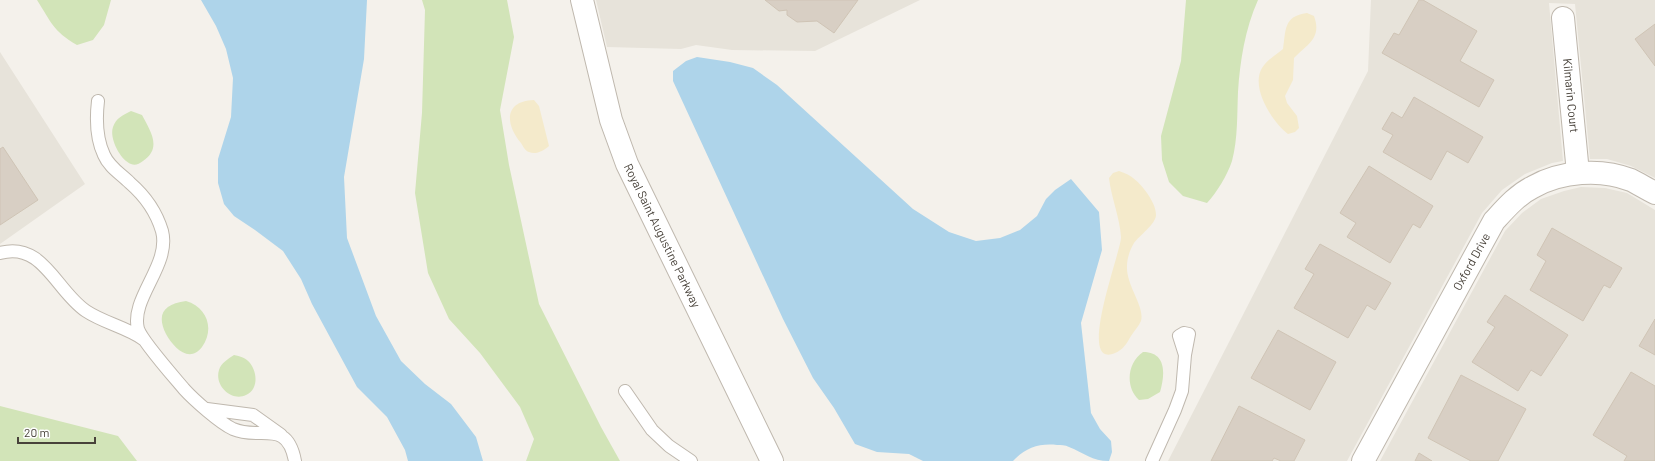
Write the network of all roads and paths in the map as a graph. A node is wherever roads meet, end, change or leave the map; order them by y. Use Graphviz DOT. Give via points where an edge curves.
graph roads {
  1 [pos="582,0"];
  2 [pos="1563,18"];
  3 [pos="98,101"];
  4 [pos="1578,173"];
  5 [pos="1655,193"];
  6 [pos="0,253"];
  7 [pos="143,340"];
  8 [pos="1185,355"];
  9 [pos="625,391"];
  10 [pos="207,409"];
  11 [pos="285,438"];
  12 [pos="295,461"];
  13 [pos="691,461"];
  14 [pos="772,461"];
  15 [pos="1152,461"];
  16 [pos="1363,461"];
  1 -- 14 [label="street, Royal Saint Augustine Parkway" via="611,120 627,164"];
  2 -- 4 [label="street, Kilmarin Court"];
  3 -- 7 [label="lane" via="96,119 103,154 149,203 162,232 162,257 145,292 138,316 138,328"];
  4 -- 5 [label="street, Oxford Drive" via="1605,174 1630,180"];
  4 -- 16 [label="street, Oxford Drive" via="1533,186 1512,201 1494,221"];
  6 -- 7 [label="lane" via="8,250 27,253 45,266 85,310 99,319 134,333"];
  7 -- 10 [label="lane" via="185,390"];
  8 -- 15 [label="lane" via="1182,391"];
  9 -- 13 [label="lane" via="652,430"];
  10 -- 11 [label="lane" via="253,415"];
  10 -- 11 [label="lane" via="234,430 273,433"];
  11 -- 12 [label="lane" via="292,447"];
}
